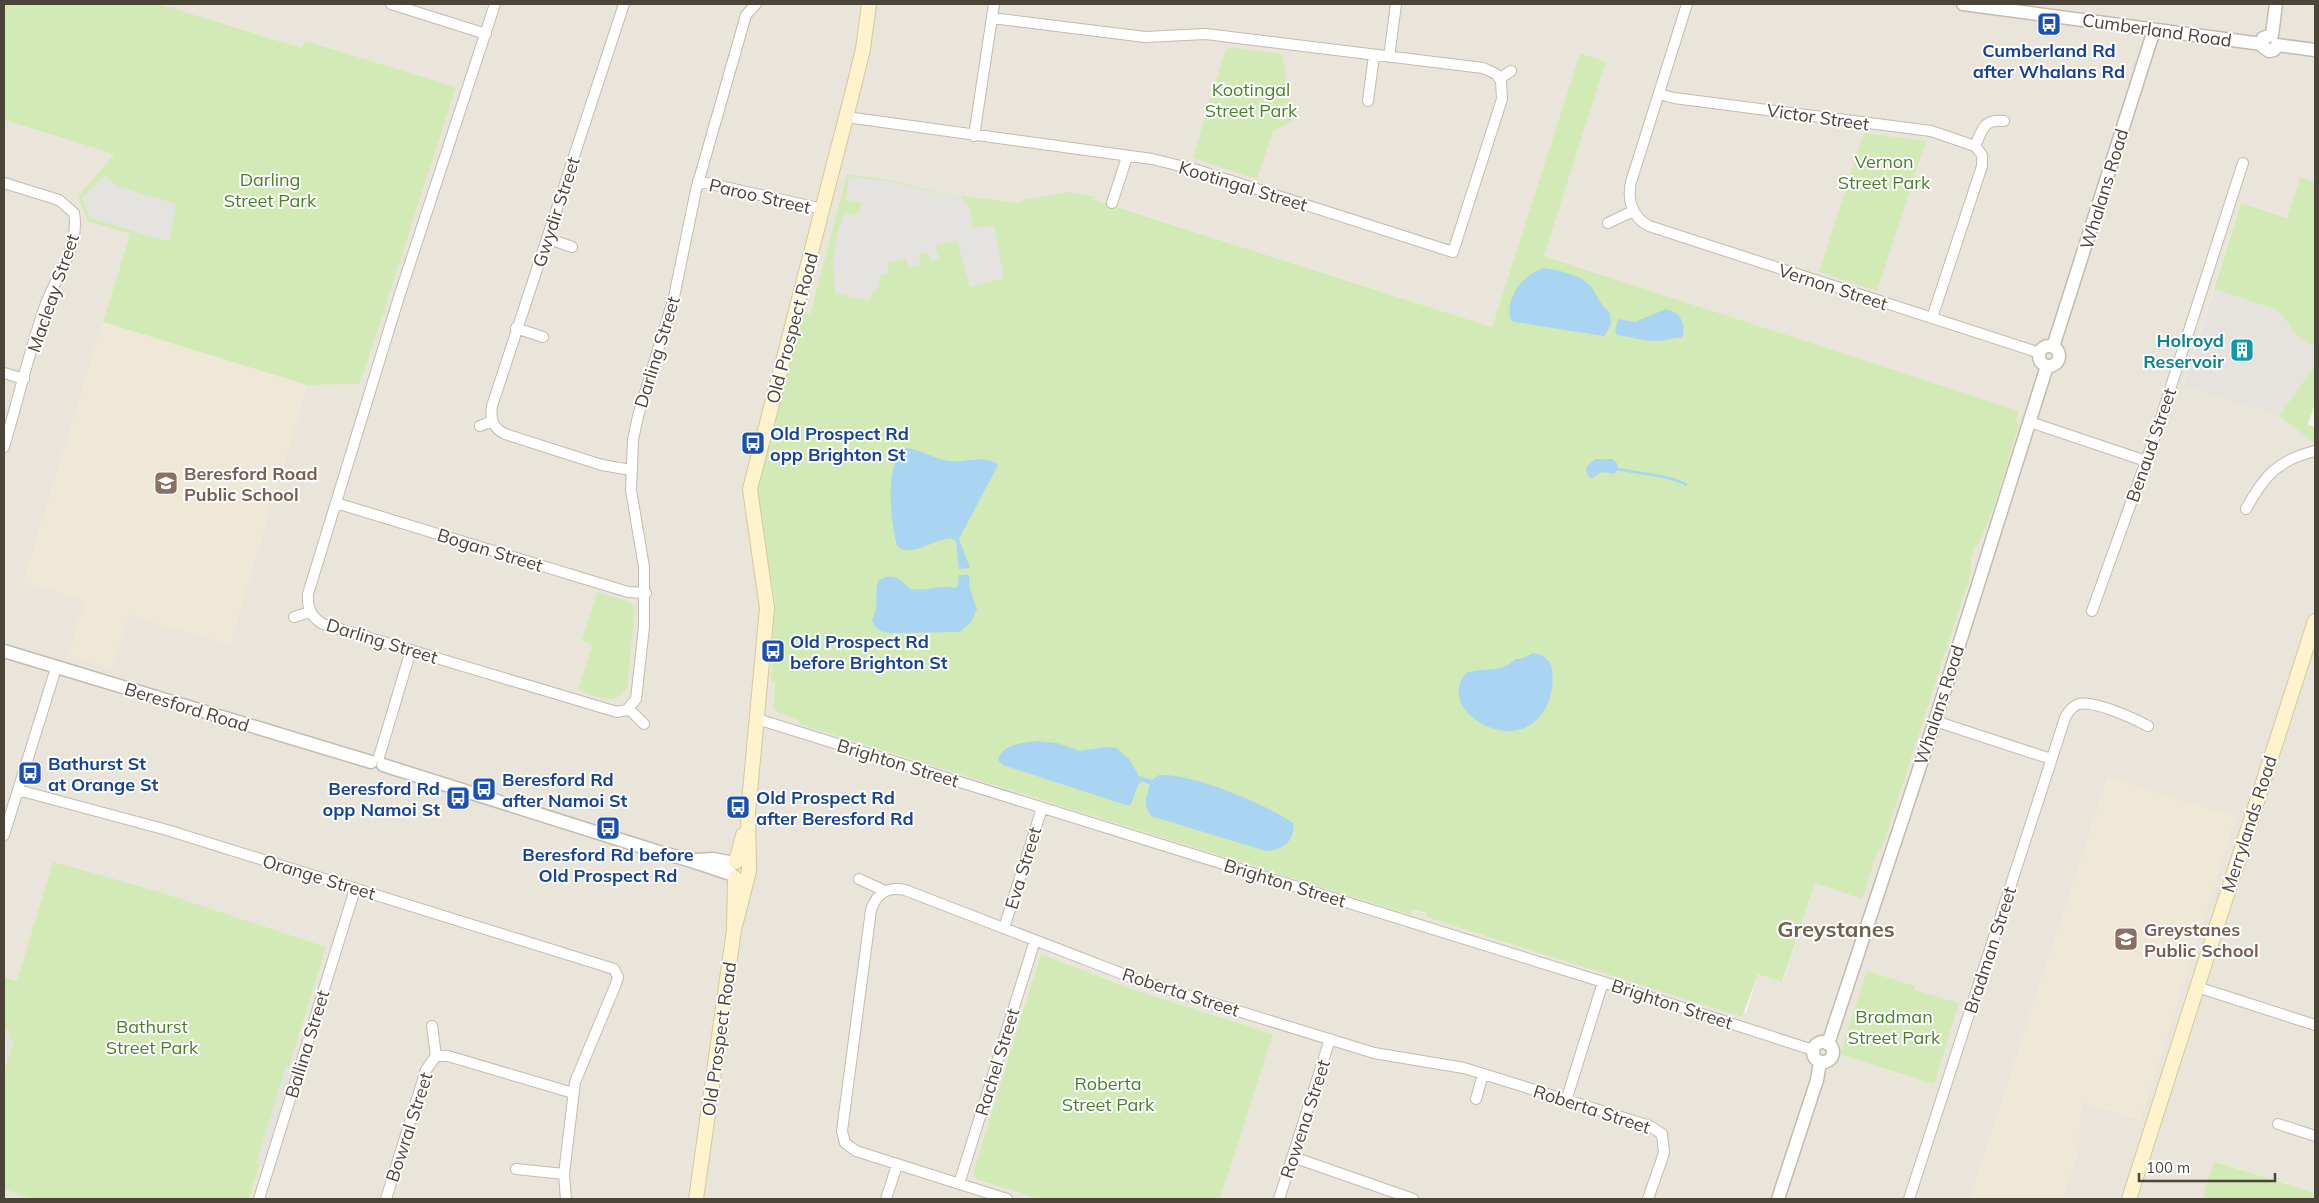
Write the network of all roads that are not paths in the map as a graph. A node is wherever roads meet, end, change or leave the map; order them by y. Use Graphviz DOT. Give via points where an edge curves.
graph roads {
  1 [pos="391,4"];
  2 [pos="495,4"];
  3 [pos="624,4"];
  4 [pos="756,4"];
  5 [pos="869,4"];
  6 [pos="994,4"];
  7 [pos="1396,4"];
  8 [pos="1687,4"];
  9 [pos="1963,4"];
  10 [pos="2276,4"];
  11 [pos="992,18"];
  12 [pos="2154,30"];
  13 [pos="486,34"];
  14 [pos="2274,40"];
  15 [pos="2315,50"];
  16 [pos="1374,55"];
  17 [pos="1389,56"];
  18 [pos="1511,71"];
  19 [pos="1500,78"];
  20 [pos="1659,94"];
  21 [pos="1368,101"];
  22 [pos="846,118"];
  23 [pos="2004,121"];
  24 [pos="974,136"];
  25 [pos="1975,146"];
  26 [pos="1126,157"];
  27 [pos="2243,163"];
  28 [pos="698,182"];
  29 [pos="4,183"];
  30 [pos="1112,203"];
  31 [pos="823,210"];
  32 [pos="1633,211"];
  33 [pos="1608,223"];
  34 [pos="547,238"];
  35 [pos="572,247"];
  36 [pos="1932,318"];
  37 [pos="516,328"];
  38 [pos="543,337"];
  39 [pos="2053,347"];
  40 [pos="2040,353"];
  41 [pos="2047,366"];
  42 [pos="4,373"];
  43 [pos="24,379"];
  44 [pos="492,421"];
  45 [pos="2030,422"];
  46 [pos="480,426"];
  47 [pos="4,447"];
  48 [pos="2315,451"];
  49 [pos="2146,460"];
  50 [pos="631,470"];
  51 [pos="336,503"];
  52 [pos="2246,509"];
  53 [pos="646,593"];
  54 [pos="2092,611"];
  55 [pos="310,612"];
  56 [pos="294,618"];
  57 [pos="2315,621"];
  58 [pos="411,650"];
  59 [pos="4,651"];
  60 [pos="56,668"];
  61 [pos="629,709"];
  62 [pos="757,719"];
  63 [pos="1934,721"];
  64 [pos="644,724"];
  65 [pos="2148,726"];
  66 [pos="2051,759"];
  67 [pos="378,761"];
  68 [pos="18,790"];
  69 [pos="1042,808"];
  70 [pos="4,835"];
  71 [pos="738,870"];
  72 [pos="859,879"];
  73 [pos="355,889"];
  74 [pos="885,891"];
  75 [pos="1004,928"];
  76 [pos="1035,940"];
  77 [pos="1603,982"];
  78 [pos="2197,987"];
  79 [pos="2315,1023"];
  80 [pos="432,1026"];
  81 [pos="1330,1039"];
  82 [pos="1828,1044"];
  83 [pos="1813,1050"];
  84 [pos="436,1056"];
  85 [pos="1820,1062"];
  86 [pos="1483,1074"];
  87 [pos="573,1093"];
  88 [pos="1476,1099"];
  89 [pos="1566,1100"];
  90 [pos="2278,1124"];
  91 [pos="2315,1136"];
  92 [pos="1293,1157"];
  93 [pos="897,1165"];
  94 [pos="516,1169"];
  95 [pos="564,1174"];
  96 [pos="960,1184"];
  97 [pos="259,1199"];
  98 [pos="386,1199"];
  99 [pos="566,1199"];
  100 [pos="696,1199"];
  101 [pos="886,1199"];
  102 [pos="1007,1199"];
  103 [pos="1279,1199"];
  104 [pos="1413,1199"];
  105 [pos="1648,1199"];
  106 [pos="1778,1199"];
  107 [pos="1909,1199"];
  108 [pos="2129,1199"];
  1 -- 13 [label="street"];
  2 -- 13 [label="street, Darling Street"];
  3 -- 34 [label="street, Gwydir Street"];
  4 -- 28 [label="street, Darling Street" via="746,15"];
  5 -- 22 [label="main road, Old Prospect Road" via="863,49"];
  6 -- 11 [label="street"];
  7 -- 17 [label="street"];
  8 -- 20 [label="street"];
  9 -- 12 [label="street, Cumberland Road"];
  10 -- 14 [label="street"];
  11 -- 16 [label="street" via="1145,37 1206,34"];
  11 -- 24 [label="street"];
  12 -- 14 [label="street, Cumberland Road" via="2262,44 2265,36"];
  12 -- 39 [label="street, Whalans Road"];
  13 -- 51 [label="street, Darling Street" via="398,300"];
  14 -- 15 [label="street"];
  16 -- 17 [label="street"];
  16 -- 21 [label="street"];
  17 -- 19 [label="street" via="1483,68"];
  18 -- 19 [label="street"];
  19 -- 26 [label="street, Kootingal Street" via="1502,99 1453,252 1197,170 1152,159"];
  20 -- 25 [label="street, Victor Street" via="1926,130"];
  20 -- 32 [label="street" via="1631,182 1629,196"];
  22 -- 24 [label="street, Kootingal Street"];
  22 -- 31 [label="main road, Old Prospect Road"];
  23 -- 25 [label="street" via="1988,122"];
  24 -- 26 [label="street, Kootingal Street"];
  25 -- 36 [label="street" via="1982,155 1982,166"];
  26 -- 30 [label="street"];
  27 -- 49 [label="street, Benaud Street"];
  28 -- 31 [label="street, Paroo Street"];
  28 -- 50 [label="street, Darling Street" via="674,296 637,422"];
  29 -- 43 [label="street, Macleay Street" via="59,200 74,213 76,225 74,238 45,306"];
  31 -- 62 [label="main road, Old Prospect Road" via="750,489 767,608"];
  32 -- 33 [label="street"];
  32 -- 36 [label="street, Vernon Street" via="1649,226"];
  34 -- 35 [label="street"];
  34 -- 37 [label="street, Gwydir Street"];
  36 -- 40 [label="street, Vernon Street"];
  37 -- 38 [label="street"];
  37 -- 44 [label="street, Gwydir Street" via="492,406"];
  39 -- 40 [label="street" via="2045,347"];
  39 -- 41 [label="street" via="2059,358 2055,364"];
  40 -- 41 [label="street" via="2040,360"];
  41 -- 45 [label="street, Whalans Road"];
  42 -- 43 [label="street"];
  43 -- 47 [label="street, Macleay Street"];
  44 -- 46 [label="street"];
  44 -- 50 [label="street" via="505,434 602,465"];
  45 -- 49 [label="street"];
  45 -- 63 [label="street, Whalans Road"];
  48 -- 52 [label="street" via="2287,460 2270,472"];
  49 -- 54 [label="street, Benaud Street"];
  50 -- 53 [label="street, Darling Street"];
  51 -- 53 [label="street, Bogan Street" via="628,592"];
  51 -- 55 [label="street, Darling Street" via="308,594"];
  53 -- 61 [label="street, Darling Street" via="636,699"];
  55 -- 56 [label="street, Darling Street"];
  55 -- 58 [label="street, Darling Street" via="323,624"];
  57 -- 78 [label="main road, Merrylands Road"];
  58 -- 61 [label="street, Darling Street" via="611,711"];
  58 -- 67 [label="street"];
  59 -- 60 [label="street, Beresford Road"];
  60 -- 67 [label="street, Beresford Road"];
  60 -- 68 [label="street"];
  61 -- 64 [label="street"];
  62 -- 69 [label="street, Brighton Street"];
  62 -- 71 [label="main road, Old Prospect Road" via="748,813"];
  63 -- 66 [label="street"];
  63 -- 82 [label="street, Whalans Road"];
  65 -- 66 [label="street, Bradman Street" via="2130,717 2075,702 2065,718"];
  66 -- 107 [label="street, Bradman Street"];
  67 -- 71 [label="street, Beresford Road" via="653,850 695,860 710,868"];
  68 -- 70 [label="street"];
  68 -- 73 [label="street, Orange Street" via="167,830"];
  69 -- 75 [label="street, Eva Street"];
  69 -- 77 [label="street, Brighton Street"];
  71 -- 100 [label="main road, Old Prospect Road" via="734,930"];
  72 -- 74 [label="street, Roberta Street"];
  73 -- 87 [label="street, Orange Street" via="607,964 619,971"];
  73 -- 97 [label="street, Ballina Street"];
  74 -- 75 [label="street, Roberta Street" via="905,890"];
  74 -- 93 [label="street" via="871,910 842,1145"];
  75 -- 76 [label="street, Roberta Street"];
  76 -- 81 [label="street, Roberta Street" via="1141,981"];
  76 -- 96 [label="street, Rachel Street"];
  77 -- 83 [label="street, Brighton Street"];
  77 -- 89 [label="street"];
  78 -- 79 [label="street"];
  78 -- 108 [label="main road, Merrylands Road"];
  80 -- 84 [label="street, Bowral Street"];
  81 -- 86 [label="street, Roberta Street" via="1374,1053"];
  81 -- 92 [label="street, Rowena Street"];
  82 -- 83 [label="street" via="1820,1043"];
  82 -- 85 [label="street" via="1832,1057"];
  83 -- 85 [label="street" via="1814,1057"];
  84 -- 87 [label="street, Bowral Street" via="448,1056"];
  84 -- 98 [label="street, Bowral Street" via="426,1070"];
  85 -- 106 [label="street"];
  86 -- 88 [label="street"];
  86 -- 89 [label="street, Roberta Street"];
  87 -- 95 [label="street, Orange Street"];
  89 -- 105 [label="street, Roberta Street" via="1650,1126 1662,1134 1664,1153"];
  90 -- 91 [label="street"];
  92 -- 103 [label="street, Rowena Street"];
  92 -- 104 [label="street"];
  93 -- 96 [label="street"];
  93 -- 101 [label="street"];
  94 -- 95 [label="street"];
  95 -- 99 [label="street, Orange Street"];
  96 -- 102 [label="street"];
}
